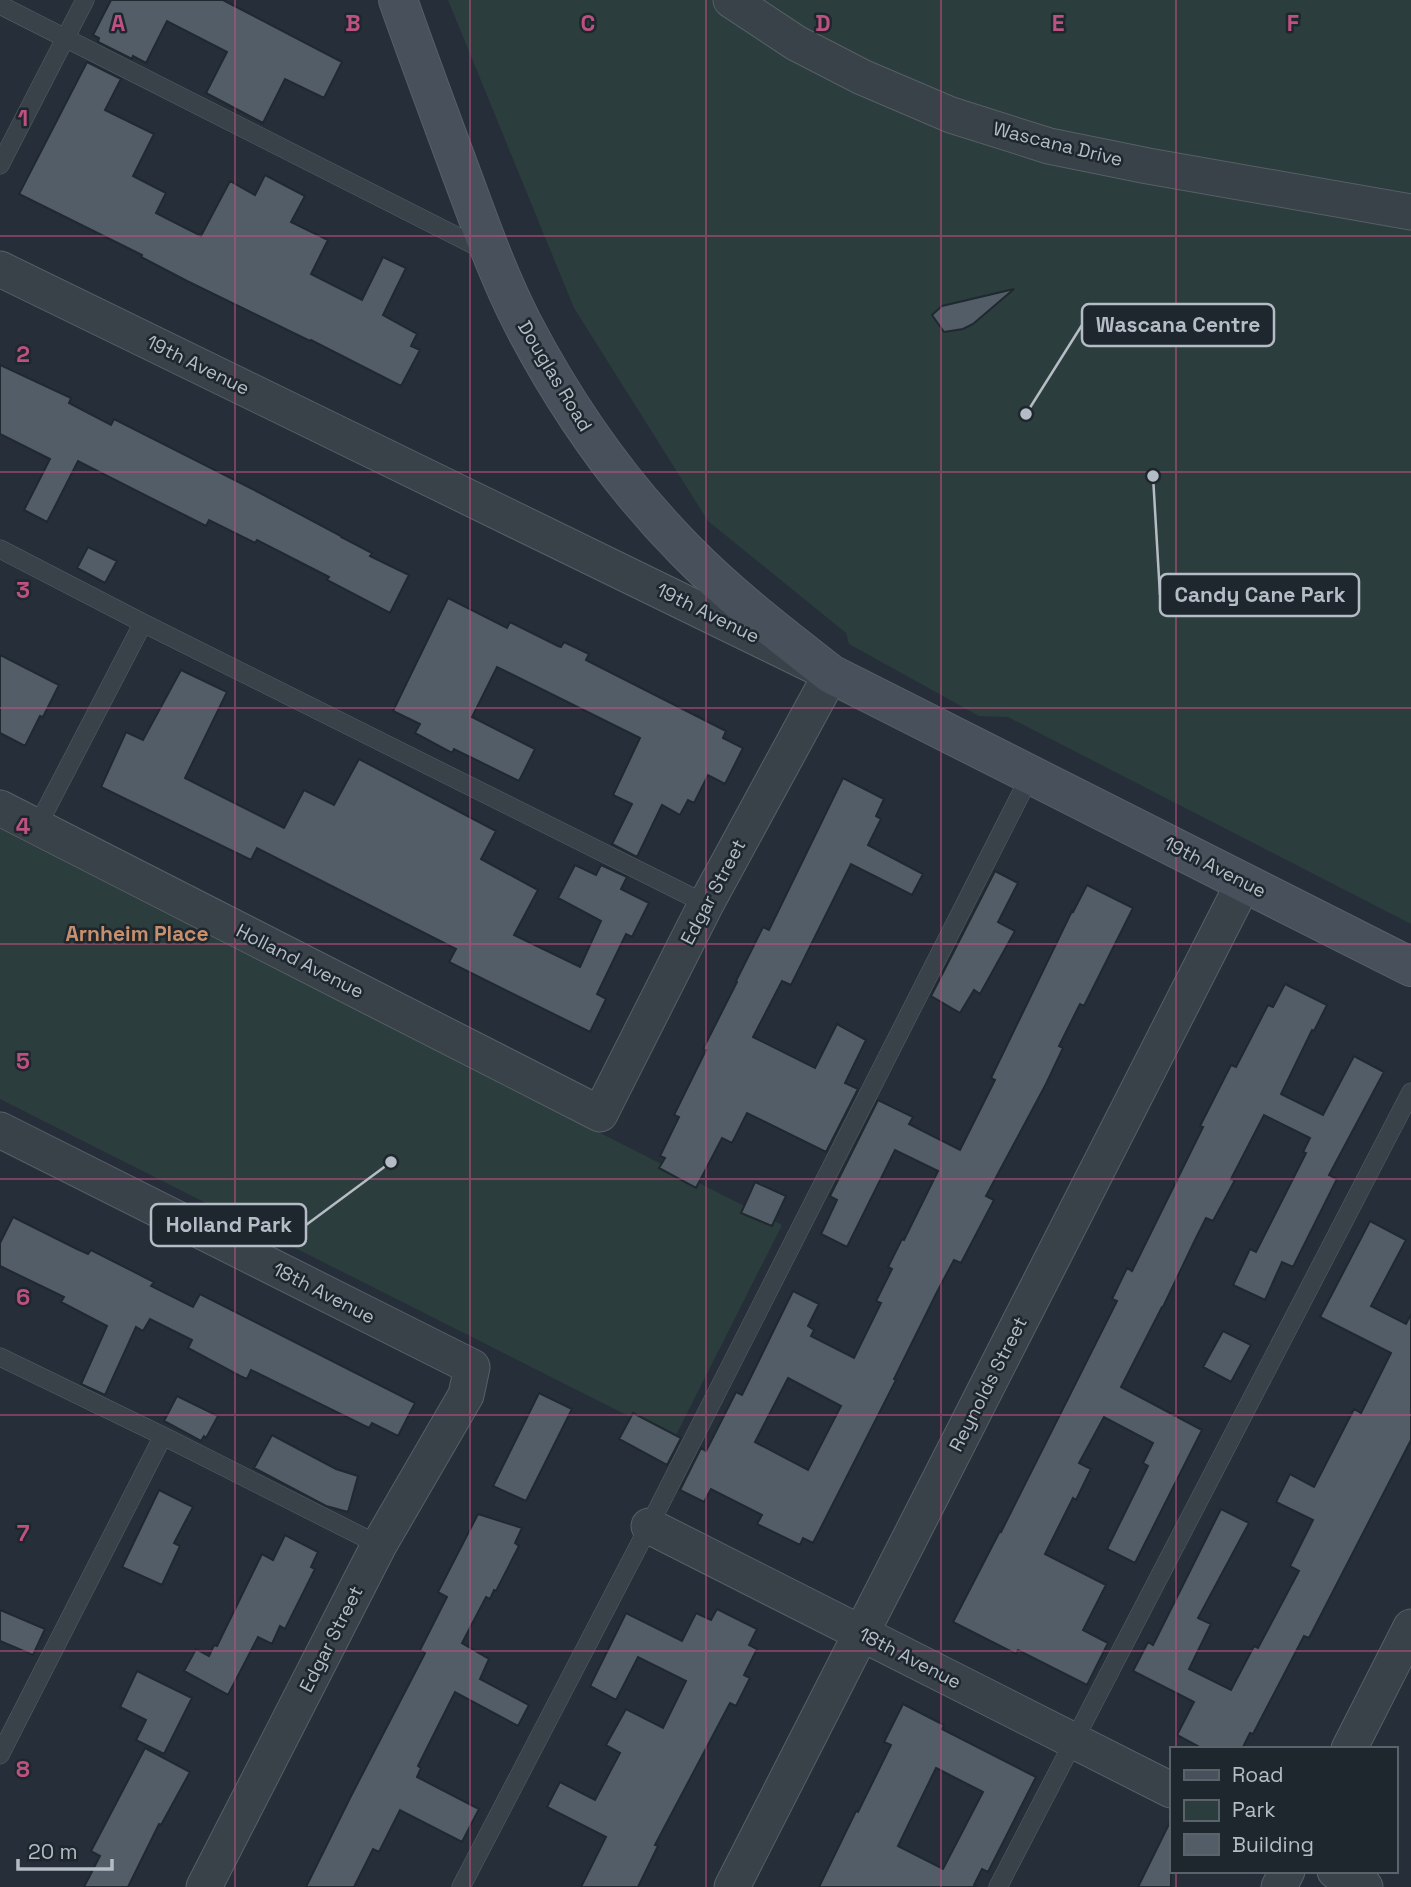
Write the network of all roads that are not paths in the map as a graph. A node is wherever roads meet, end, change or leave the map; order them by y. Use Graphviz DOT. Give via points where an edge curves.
graph roads {
  1 [pos="85,0"];
  2 [pos="398,0"];
  3 [pos="731,0"];
  4 [pos="0,5"];
  5 [pos="65,39"];
  6 [pos="0,166"];
  7 [pos="1411,212"];
  8 [pos="491,254"];
  9 [pos="0,269"];
  10 [pos="0,549"];
  11 [pos="143,623"];
  12 [pos="831,674"];
  13 [pos="1031,774"];
  14 [pos="0,808"];
  15 [pos="37,827"];
  16 [pos="1244,882"];
  17 [pos="706,904"];
  18 [pos="1411,967"];
  19 [pos="1411,1092"];
  20 [pos="600,1114"];
  21 [pos="0,1130"];
  22 [pos="0,1357"];
  23 [pos="466,1395"];
  24 [pos="163,1436"];
  25 [pos="649,1526"];
  26 [pos="379,1545"];
  27 [pos="1411,1627"];
  28 [pos="861,1633"];
  29 [pos="1074,1742"];
  30 [pos="1350,1747"];
  31 [pos="0,1755"];
  32 [pos="1170,1790"];
  33 [pos="1339,1873"];
  34 [pos="204,1887"];
  35 [pos="461,1887"];
  36 [pos="732,1887"];
  37 [pos="998,1887"];
  38 [pos="1365,1887"];
  1 -- 5 [label="lane"];
  2 -- 8 [label="street, Douglas Road"];
  3 -- 7 [label="street, Wascana Drive" via="796,43 862,77 963,119 1049,146"];
  4 -- 5 [label="lane"];
  5 -- 6 [label="lane"];
  5 -- 8 [label="lane"];
  8 -- 12 [label="street, Douglas Road" via="559,388 643,503 685,550 744,604"];
  9 -- 12 [label="street, 19th Avenue"];
  10 -- 11 [label="lane"];
  11 -- 15 [label="lane"];
  11 -- 17 [label="lane"];
  12 -- 13 [label="street, 19th Avenue"];
  12 -- 17 [label="street, Edgar Street"];
  13 -- 16 [label="street, 19th Avenue"];
  13 -- 25 [label="lane"];
  14 -- 15 [label="street, Holland Avenue"];
  15 -- 20 [label="street, Holland Avenue"];
  16 -- 18 [label="street, 19th Avenue"];
  16 -- 28 [label="street, Reynolds Street"];
  17 -- 20 [label="street, Edgar Street"];
  19 -- 29 [label="lane"];
  21 -- 23 [label="street, 18th Avenue" via="472,1367"];
  22 -- 24 [label="lane"];
  23 -- 26 [label="street, Edgar Street"];
  24 -- 26 [label="lane"];
  24 -- 31 [label="lane"];
  25 -- 28 [label="street, 18th Avenue"];
  25 -- 35 [label="lane"];
  26 -- 34 [label="street, Edgar Street"];
  27 -- 30 [label="street"];
  28 -- 29 [label="street, 18th Avenue"];
  28 -- 36 [label="street, Reynolds Street"];
  29 -- 32 [label="street, 18th Avenue"];
  29 -- 37 [label="lane"];
  33 -- 38 [label="street"];
}
